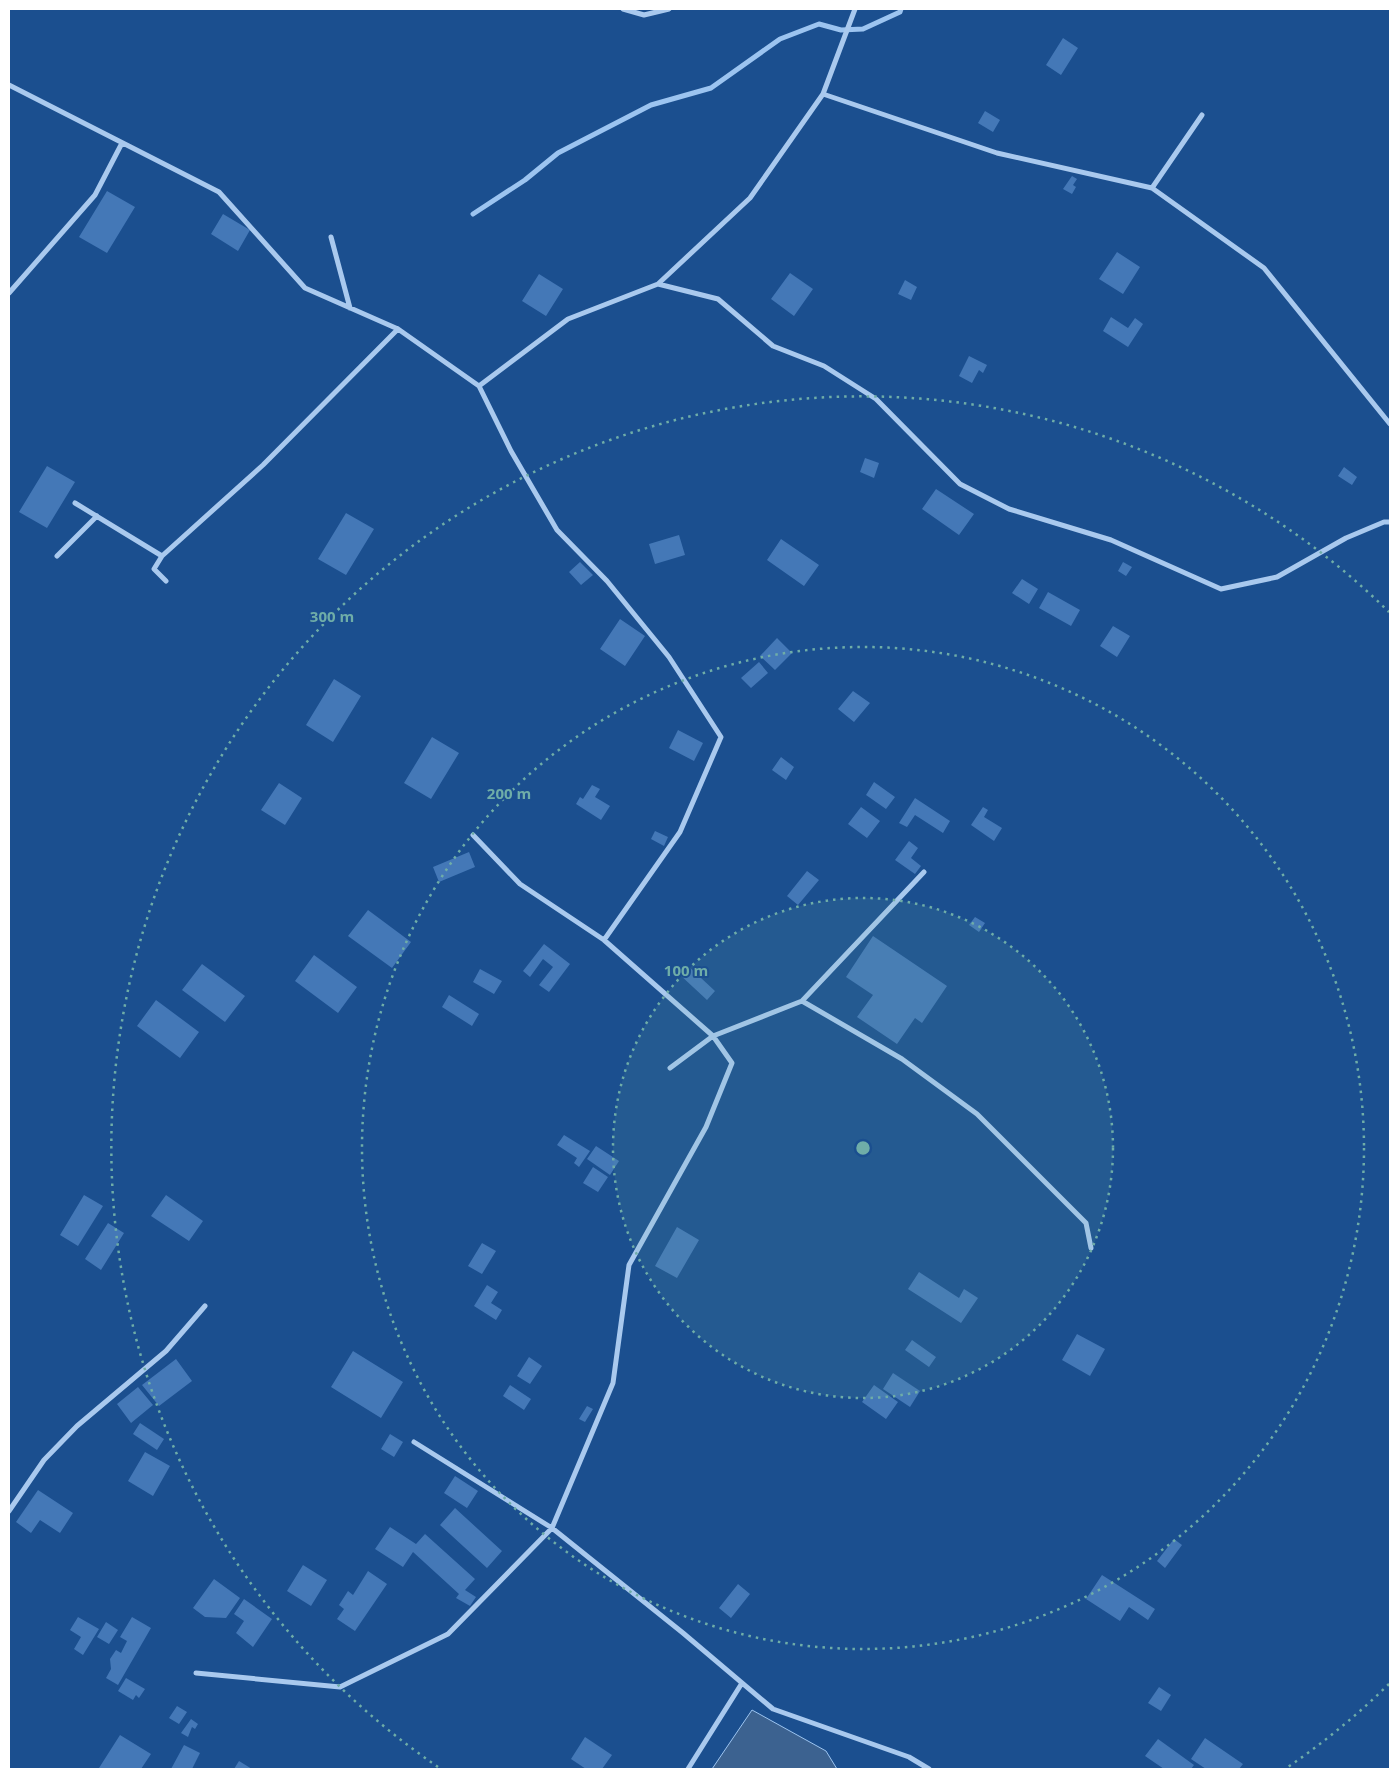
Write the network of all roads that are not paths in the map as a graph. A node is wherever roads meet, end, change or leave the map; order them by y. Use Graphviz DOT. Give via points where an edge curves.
graph roads {
  1 [pos="623,9"];
  2 [pos="669,9"];
  3 [pos="856,9"];
  4 [pos="9,85"];
  5 [pos="823,94"];
  6 [pos="1202,114"];
  7 [pos="122,143"];
  8 [pos="1152,188"];
  9 [pos="331,237"];
  10 [pos="658,284"];
  11 [pos="9,293"];
  12 [pos="350,308"];
  13 [pos="398,329"];
  14 [pos="479,386"];
  15 [pos="1390,424"];
  16 [pos="75,503"];
  17 [pos="97,516"];
  18 [pos="1390,522"];
  19 [pos="57,556"];
  20 [pos="162,556"];
  21 [pos="166,581"];
  22 [pos="473,835"];
  23 [pos="924,872"];
  24 [pos="604,940"];
  25 [pos="802,1002"];
  26 [pos="712,1036"];
  27 [pos="670,1068"];
  28 [pos="1091,1248"];
  29 [pos="205,1306"];
  30 [pos="414,1442"];
  31 [pos="9,1511"];
  32 [pos="552,1528"];
  33 [pos="196,1673"];
  34 [pos="742,1683"];
  35 [pos="688,1769"];
  36 [pos="928,1769"];
  1 -- 2 [label="street" via="644,15"];
  3 -- 5 [label="street"];
  4 -- 7 [label="street"];
  5 -- 8 [label="street" via="997,153"];
  5 -- 10 [label="street" via="750,198"];
  6 -- 8 [label="street"];
  7 -- 11 [label="street" via="95,195"];
  7 -- 12 [label="street" via="219,192 305,288"];
  8 -- 15 [label="street" via="1264,268"];
  9 -- 12 [label="street"];
  10 -- 14 [label="street" via="568,319"];
  10 -- 18 [label="street" via="718,299 773,346 824,366 876,399 960,484 1009,509 1111,540 1221,589 1277,577 1346,538"];
  12 -- 13 [label="street"];
  13 -- 14 [label="street"];
  13 -- 20 [label="street" via="263,465"];
  14 -- 24 [label="street" via="511,451 558,530 607,581 669,657 721,737 680,832"];
  16 -- 17 [label="street"];
  17 -- 19 [label="street"];
  17 -- 20 [label="street"];
  20 -- 21 [label="street" via="154,569"];
  22 -- 24 [label="street" via="520,884"];
  23 -- 25 [label="street"];
  24 -- 26 [label="street"];
  25 -- 26 [label="street"];
  25 -- 28 [label="street" via="902,1059 977,1114 1086,1223"];
  26 -- 27 [label="street"];
  26 -- 32 [label="street" via="732,1063 706,1127 629,1265 613,1383"];
  29 -- 31 [label="street" via="166,1351 77,1426 44,1460"];
  30 -- 32 [label="street"];
  32 -- 33 [label="street" via="448,1634 340,1686"];
  32 -- 34 [label="street"];
  34 -- 35 [label="street"];
  34 -- 36 [label="street" via="773,1709 910,1757"];
}
